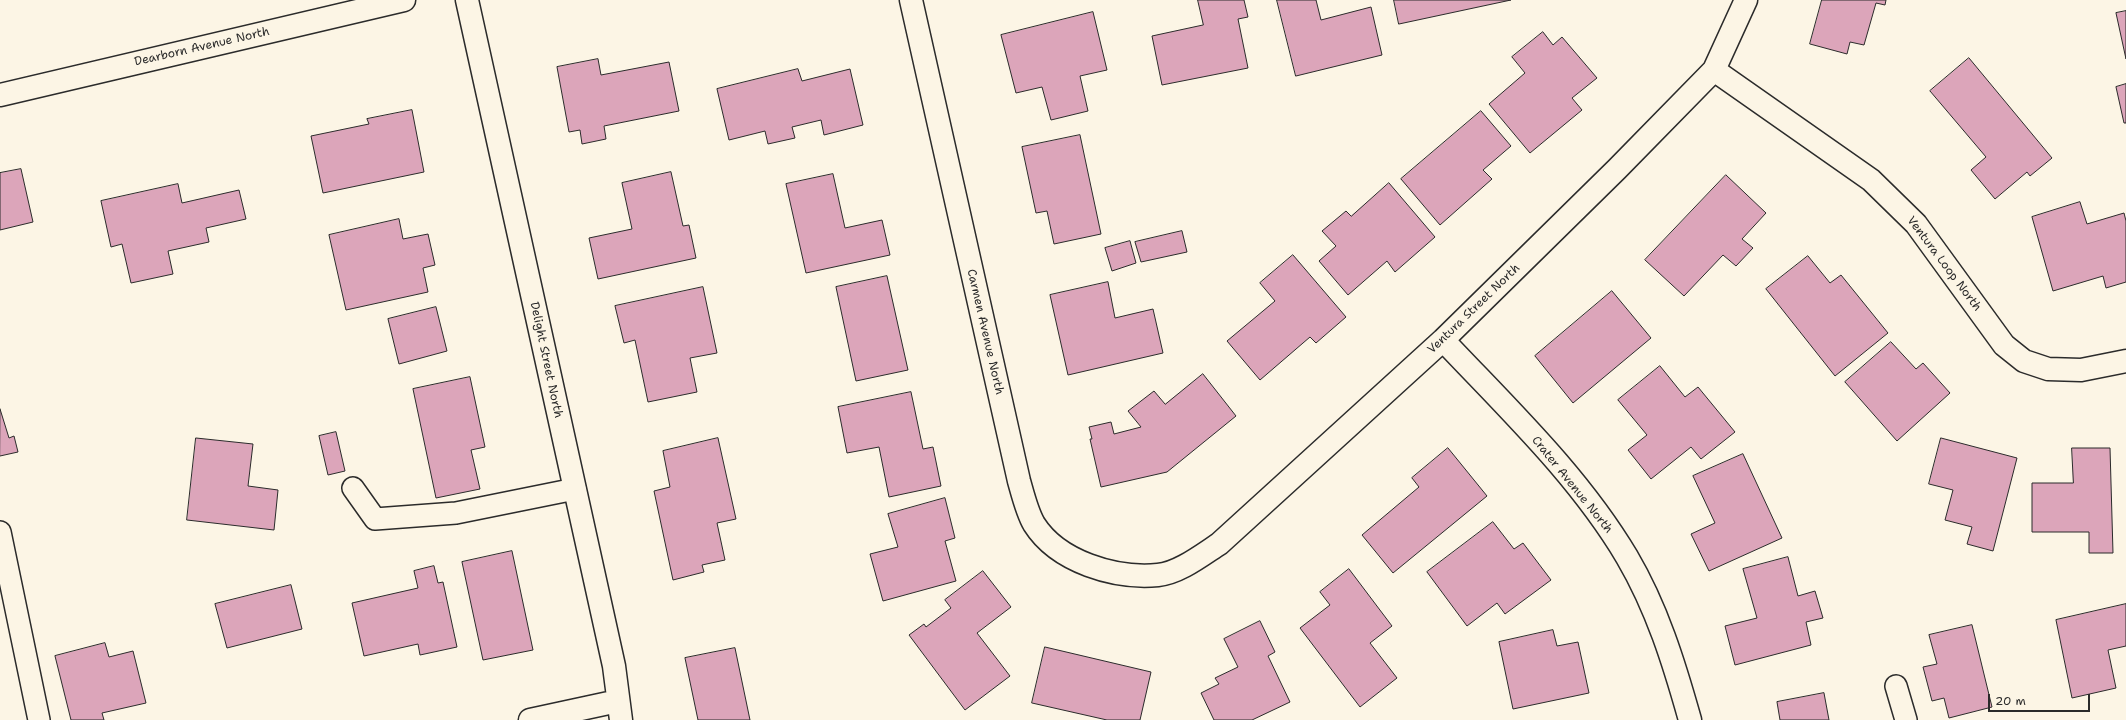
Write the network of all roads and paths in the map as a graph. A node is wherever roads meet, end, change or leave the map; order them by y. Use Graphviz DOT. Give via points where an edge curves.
graph roads {
  1 [pos="404,0"];
  2 [pos="467,0"];
  3 [pos="911,0"];
  4 [pos="1746,0"];
  5 [pos="1714,70"];
  6 [pos="0,95"];
  7 [pos="1443,340"];
  8 [pos="2126,361"];
  9 [pos="353,488"];
  10 [pos="575,490"];
  11 [pos="0,532"];
  12 [pos="1159,575"];
  13 [pos="1896,686"];
  14 [pos="620,710"];
  15 [pos="39,720"];
  16 [pos="530,720"];
  17 [pos="1690,720"];
  18 [pos="1906,720"];
  1 -- 6 [label="street, Dearborn Avenue North"];
  2 -- 10 [label="street, Delight Street North"];
  3 -- 12 [label="street, Carmen Avenue North" via="1019,481 1034,524 1052,545 1082,563 1114,573"];
  4 -- 5 [label="street, Ventura Street North"];
  5 -- 7 [label="street, Ventura Street North"];
  5 -- 8 [label="street, Ventura Loop North" via="1871,180 1916,224 2004,345 2024,361 2048,369 2081,370"];
  7 -- 12 [label="street, Ventura Street North" via="1220,544 1190,564"];
  7 -- 17 [label="street, Crater Avenue North" via="1548,452 1607,527 1627,558 1659,622 1675,665"];
  9 -- 10 [label="lane" via="375,519 456,513"];
  10 -- 14 [label="street, Delight Street North" via="614,666"];
  11 -- 15 [label="lane"];
  13 -- 18 [label="lane"];
  14 -- 16 [label="street"];
}
